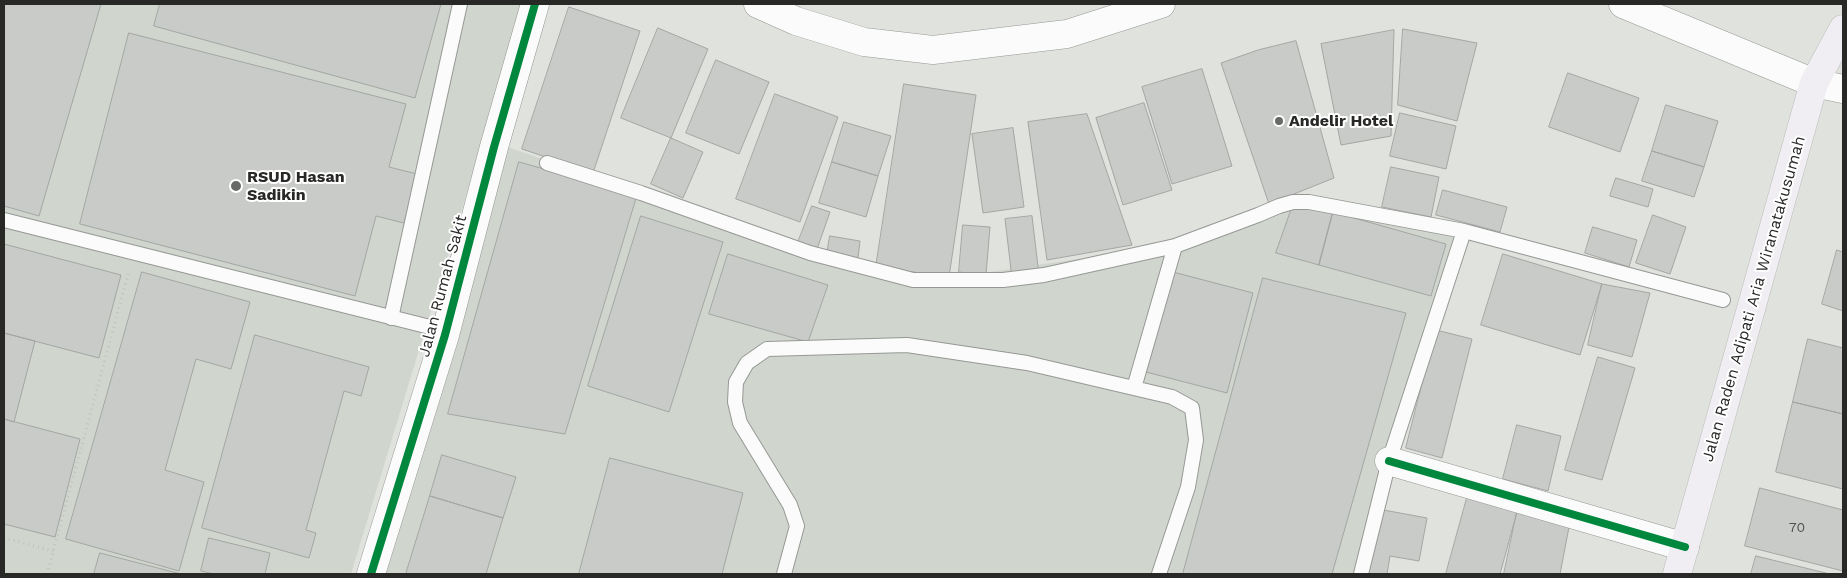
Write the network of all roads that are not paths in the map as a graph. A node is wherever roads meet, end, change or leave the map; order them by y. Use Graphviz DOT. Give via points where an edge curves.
graph roads {
  1 [pos="460,4"];
  2 [pos="535,4"];
  3 [pos="758,4"];
  4 [pos="1161,4"];
  5 [pos="1623,4"];
  6 [pos="1843,29"];
  7 [pos="1814,83"];
  8 [pos="1843,90"];
  9 [pos="547,163"];
  10 [pos="4,220"];
  11 [pos="1464,231"];
  12 [pos="1175,246"];
  13 [pos="1723,300"];
  14 [pos="391,318"];
  15 [pos="445,335"];
  16 [pos="1134,388"];
  17 [pos="1389,461"];
  18 [pos="1685,547"];
  19 [pos="372,574"];
  20 [pos="784,574"];
  21 [pos="1159,574"];
  22 [pos="1361,574"];
  23 [pos="1677,574"];
  1 -- 14 [label="lane"];
  2 -- 15 [label="street, Jalan Rumah Sakit"];
  3 -- 4 [label="street" via="796,21 864,42 933,50 1067,34"];
  5 -- 7 [label="street"];
  6 -- 7 [label="main road, Jalan Raden Adipati Aria Wiranatakusumah"];
  7 -- 8 [label="street"];
  7 -- 18 [label="main road, Jalan Raden Adipati Aria Wiranatakusumah"];
  9 -- 12 [label="lane" via="810,253 913,280 1003,280 1044,276"];
  10 -- 14 [label="lane"];
  11 -- 12 [label="lane" via="1309,202 1293,202"];
  11 -- 13 [label="lane"];
  11 -- 17 [label="lane"];
  12 -- 16 [label="lane"];
  14 -- 15 [label="lane" via="426,326"];
  15 -- 19 [label="street, Jalan Rumah Sakit"];
  16 -- 20 [label="lane" via="1027,363 907,345 767,349 747,363 736,382 735,402 740,423 790,504 797,526"];
  16 -- 21 [label="lane" via="1172,397 1192,408 1196,440 1188,487"];
  17 -- 18 [label="street"];
  17 -- 22 [label="lane"];
  18 -- 23 [label="main road, Jalan Raden Adipati Aria Wiranatakusumah"];
}
